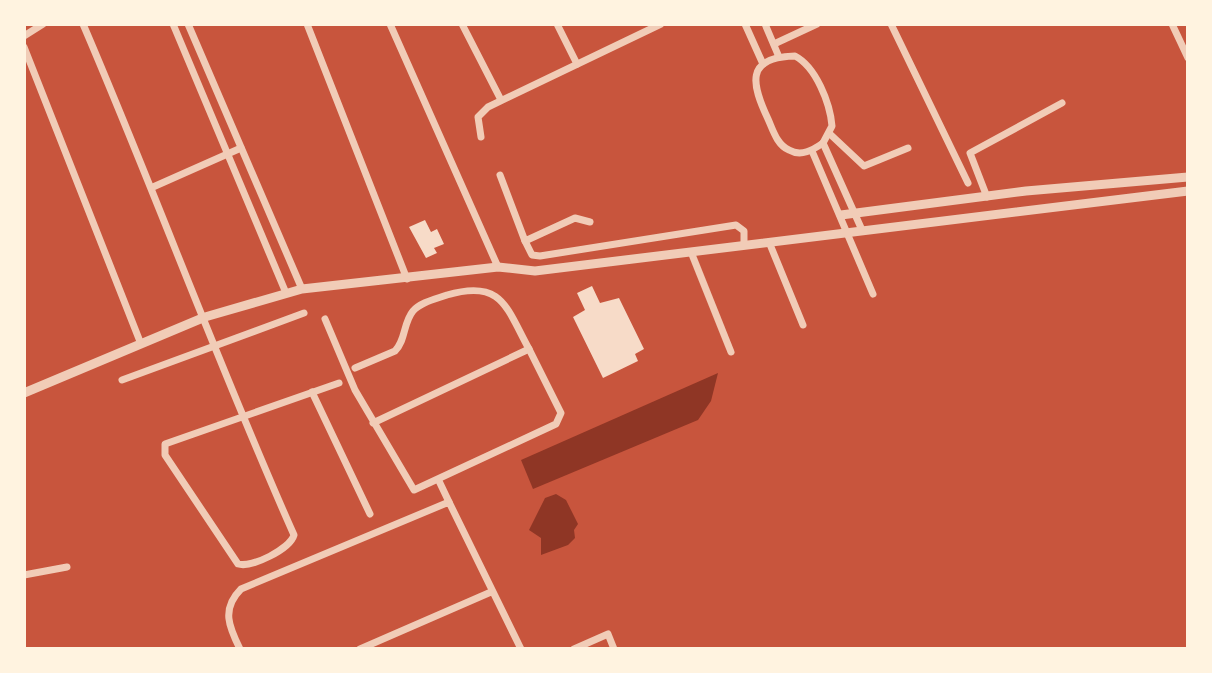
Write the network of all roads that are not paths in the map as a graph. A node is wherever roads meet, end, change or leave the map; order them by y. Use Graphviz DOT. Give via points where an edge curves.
graph roads {
  1 [pos="43,24"];
  2 [pos="83,24"];
  3 [pos="173,24"];
  4 [pos="188,24"];
  5 [pos="307,24"];
  6 [pos="390,24"];
  7 [pos="462,24"];
  8 [pos="557,24"];
  9 [pos="661,24"];
  10 [pos="745,24"];
  11 [pos="765,24"];
  12 [pos="817,24"];
  13 [pos="891,24"];
  14 [pos="1172,24"];
  15 [pos="648,27"];
  16 [pos="24,36"];
  17 [pos="774,44"];
  18 [pos="24,47"];
  19 [pos="779,57"];
  20 [pos="1188,58"];
  21 [pos="577,64"];
  22 [pos="763,64"];
  23 [pos="501,100"];
  24 [pos="1062,103"];
  25 [pos="831,135"];
  26 [pos="481,137"];
  27 [pos="823,143"];
  28 [pos="241,148"];
  29 [pos="908,148"];
  30 [pos="812,151"];
  31 [pos="227,153"];
  32 [pos="500,175"];
  33 [pos="1188,177"];
  34 [pos="968,183"];
  35 [pos="153,187"];
  36 [pos="1188,191"];
  37 [pos="987,197"];
  38 [pos="855,214"];
  39 [pos="841,215"];
  40 [pos="590,222"];
  41 [pos="862,230"];
  42 [pos="848,232"];
  43 [pos="525,241"];
  44 [pos="769,242"];
  45 [pos="744,245"];
  46 [pos="691,252"];
  47 [pos="498,267"];
  48 [pos="407,279"];
  49 [pos="302,289"];
  50 [pos="286,293"];
  51 [pos="873,294"];
  52 [pos="304,313"];
  53 [pos="205,317"];
  54 [pos="325,319"];
  55 [pos="803,325"];
  56 [pos="141,344"];
  57 [pos="214,345"];
  58 [pos="529,349"];
  59 [pos="731,352"];
  60 [pos="355,368"];
  61 [pos="122,380"];
  62 [pos="339,383"];
  63 [pos="312,392"];
  64 [pos="24,393"];
  65 [pos="241,416"];
  66 [pos="373,423"];
  67 [pos="439,481"];
  68 [pos="449,502"];
  69 [pos="370,514"];
  70 [pos="67,567"];
  71 [pos="24,575"];
  72 [pos="491,592"];
  73 [pos="240,649"];
  74 [pos="360,649"];
  75 [pos="521,649"];
  76 [pos="574,649"];
  77 [pos="614,649"];
  1 -- 16 [label="street"];
  2 -- 35 [label="street"];
  3 -- 31 [label="street"];
  4 -- 28 [label="street"];
  5 -- 48 [label="street"];
  6 -- 47 [label="street"];
  7 -- 23 [label="street"];
  8 -- 21 [label="street"];
  9 -- 15 [label="street"];
  10 -- 22 [label="street"];
  11 -- 17 [label="street"];
  12 -- 17 [label="street"];
  13 -- 34 [label="street"];
  14 -- 20 [label="street"];
  15 -- 21 [label="street"];
  17 -- 19 [label="street"];
  18 -- 56 [label="street"];
  19 -- 22 [label="street"];
  19 -- 25 [label="street" via="795,56 812,71 831,116"];
  21 -- 23 [label="street"];
  22 -- 30 [label="street" via="754,77 754,90 779,143 789,151"];
  23 -- 26 [label="street" via="481,112"];
  24 -- 37 [label="street" via="970,153"];
  25 -- 27 [label="street"];
  25 -- 29 [label="street" via="864,166"];
  27 -- 30 [label="street"];
  27 -- 38 [label="street"];
  28 -- 31 [label="street"];
  28 -- 49 [label="street"];
  30 -- 39 [label="street"];
  31 -- 35 [label="street"];
  31 -- 50 [label="street"];
  32 -- 43 [label="street"];
  33 -- 37 [label="street"];
  35 -- 53 [label="street"];
  36 -- 41 [label="street"];
  37 -- 38 [label="street"];
  38 -- 39 [label="street"];
  38 -- 41 [label="street"];
  39 -- 42 [label="street"];
  40 -- 43 [label="street" via="575,218"];
  41 -- 42 [label="street"];
  42 -- 44 [label="street"];
  42 -- 51 [label="street"];
  43 -- 45 [label="street" via="535,256 736,225 744,231"];
  44 -- 45 [label="street"];
  44 -- 55 [label="street"];
  45 -- 46 [label="street"];
  46 -- 47 [label="street" via="535,271"];
  46 -- 59 [label="street"];
  47 -- 48 [label="street"];
  48 -- 49 [label="street"];
  49 -- 50 [label="street"];
  50 -- 53 [label="street"];
  52 -- 57 [label="street"];
  53 -- 56 [label="street"];
  53 -- 57 [label="street"];
  54 -- 66 [label="street"];
  56 -- 64 [label="street"];
  57 -- 61 [label="street"];
  57 -- 65 [label="street"];
  58 -- 60 [label="street" via="499,299 474,289 414,311 395,351"];
  58 -- 66 [label="street"];
  58 -- 67 [label="street" via="560,419"];
  62 -- 63 [label="street"];
  63 -- 65 [label="street"];
  63 -- 69 [label="street"];
  65 -- 65 [label="street" via="167,441 163,449 235,562 245,566 289,545 294,535"];
  66 -- 67 [label="street" via="411,488 417,491"];
  67 -- 68 [label="street"];
  68 -- 72 [label="street"];
  68 -- 73 [label="street" via="241,589 227,613"];
  70 -- 71 [label="street"];
  72 -- 74 [label="street"];
  72 -- 75 [label="street"];
  76 -- 77 [label="street" via="608,634"];
}
